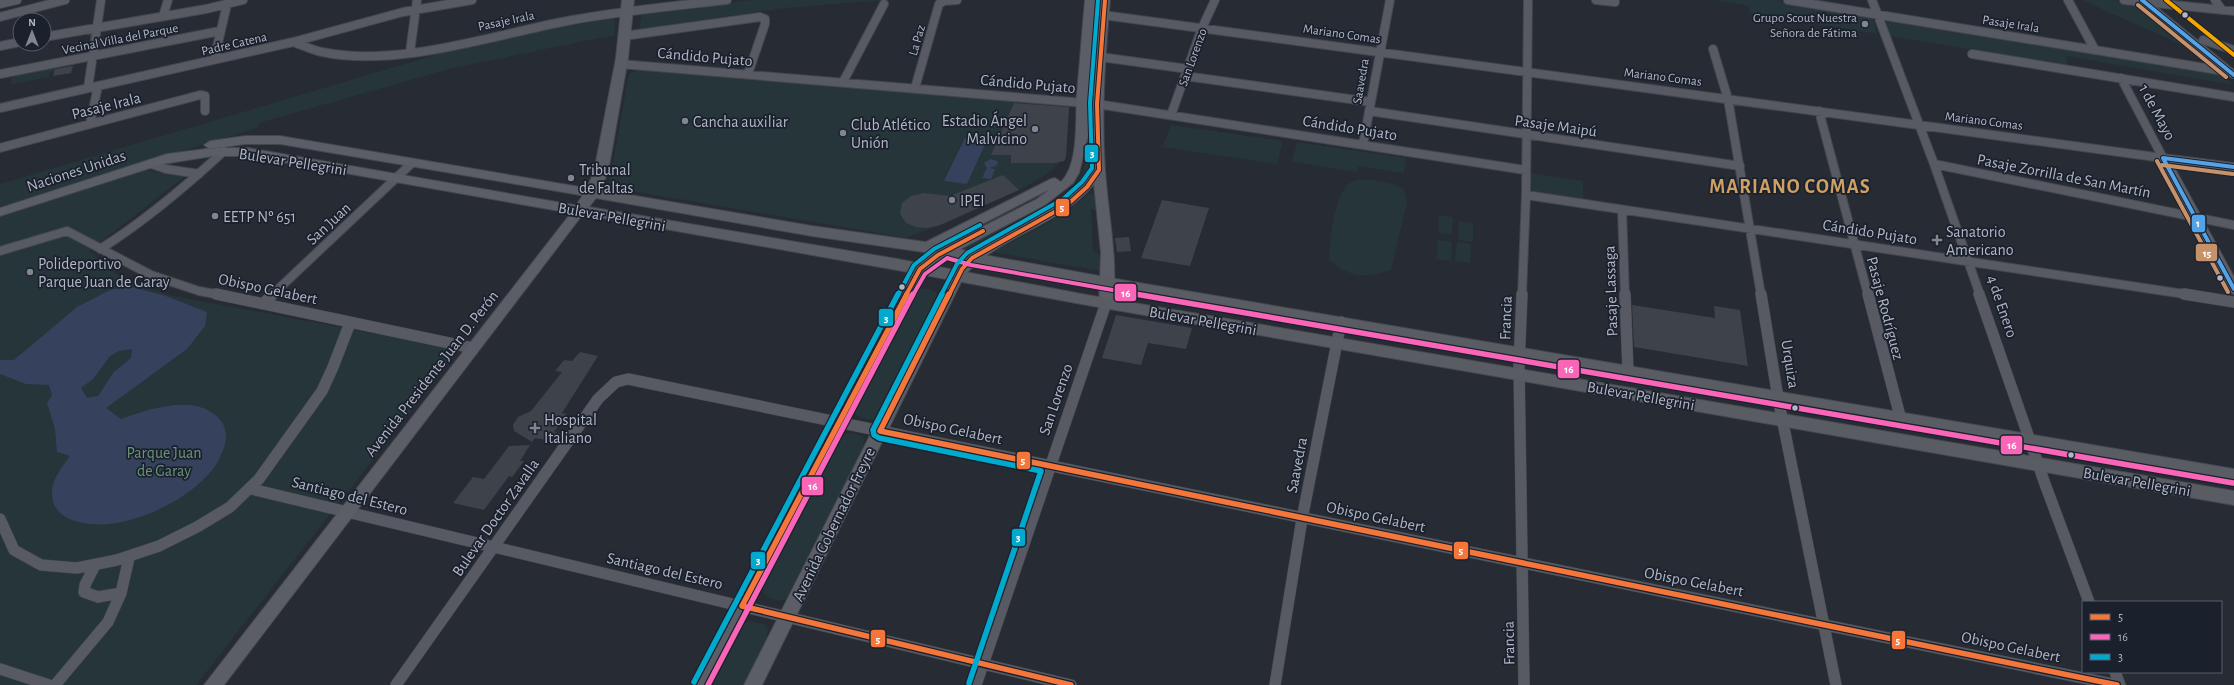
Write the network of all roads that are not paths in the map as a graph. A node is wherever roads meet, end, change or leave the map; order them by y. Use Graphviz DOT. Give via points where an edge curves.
graph roads {
  1 [pos="17,0"];
  2 [pos="65,0"];
  3 [pos="101,0"];
  4 [pos="168,0"];
  5 [pos="243,0"];
  6 [pos="417,0"];
  7 [pos="472,0"];
  8 [pos="727,0"];
  9 [pos="957,0"];
  10 [pos="1090,0"];
  11 [pos="1105,0"];
  12 [pos="1215,0"];
  13 [pos="1390,0"];
  14 [pos="1528,0"];
  15 [pos="1596,0"];
  16 [pos="1788,0"];
  17 [pos="1872,0"];
  18 [pos="2068,0"];
  19 [pos="2124,0"];
  20 [pos="2215,0"];
  21 [pos="227,2"];
  22 [pos="692,2"];
  23 [pos="1615,2"];
  24 [pos="2151,2"];
  25 [pos="1,4"];
  26 [pos="884,4"];
  27 [pos="632,6"];
  28 [pos="415,9"];
  29 [pos="2222,10"];
  30 [pos="2234,11"];
  31 [pos="1089,15"];
  32 [pos="1104,15"];
  33 [pos="1877,15"];
  34 [pos="3,16"];
  35 [pos="163,16"];
  36 [pos="96,28"];
  37 [pos="1202,28"];
  38 [pos="220,31"];
  39 [pos="631,35"];
  40 [pos="52,36"];
  41 [pos="2203,40"];
  42 [pos="293,42"];
  43 [pos="12,44"];
  44 [pos="0,46"];
  45 [pos="1713,49"];
  46 [pos="2095,50"];
  47 [pos="2234,50"];
  48 [pos="410,52"];
  49 [pos="1379,53"];
  50 [pos="1972,54"];
  51 [pos="1086,55"];
  52 [pos="93,56"];
  53 [pos="1100,56"];
  54 [pos="214,60"];
  55 [pos="621,61"];
  56 [pos="2233,71"];
  57 [pos="1187,73"];
  58 [pos="1528,73"];
  59 [pos="0,74"];
  60 [pos="748,74"];
  61 [pos="2121,78"];
  62 [pos="843,82"];
  63 [pos="98,86"];
  64 [pos="88,88"];
  65 [pos="915,88"];
  66 [pos="2234,97"];
  67 [pos="1728,99"];
  68 [pos="1082,103"];
  69 [pos="1097,104"];
  70 [pos="1370,107"];
  71 [pos="0,108"];
  72 [pos="205,111"];
  73 [pos="1819,111"];
  74 [pos="1171,116"];
  75 [pos="90,124"];
  76 [pos="1920,126"];
  77 [pos="1527,136"];
  78 [pos="305,144"];
  79 [pos="1363,144"];
  80 [pos="0,148"];
  81 [pos="224,151"];
  82 [pos="287,158"];
  83 [pos="2163,158"];
  84 [pos="157,162"];
  85 [pos="412,163"];
  86 [pos="1934,164"];
  87 [pos="1075,165"];
  88 [pos="1740,166"];
  89 [pos="2234,167"];
  90 [pos="1099,170"];
  91 [pos="1526,170"];
  92 [pos="199,174"];
  93 [pos="396,179"];
  94 [pos="592,194"];
  95 [pos="1526,195"];
  96 [pos="580,210"];
  97 [pos="1622,210"];
  98 [pos="0,212"];
  99 [pos="2194,216"];
  100 [pos="2234,225"];
  101 [pos="790,227"];
  102 [pos="1751,228"];
  103 [pos="812,231"];
  104 [pos="1854,244"];
  105 [pos="773,245"];
  106 [pos="927,247"];
  107 [pos="100,249"];
  108 [pos="795,249"];
  109 [pos="946,250"];
  110 [pos="0,252"];
  111 [pos="972,258"];
  112 [pos="1969,261"];
  113 [pos="920,269"];
  114 [pos="958,274"];
  115 [pos="1110,283"];
  116 [pos="2234,289"];
  117 [pos="2234,302"];
  118 [pos="1106,303"];
  119 [pos="263,304"];
  120 [pos="1341,322"];
  121 [pos="350,323"];
  122 [pos="1337,342"];
  123 [pos="473,348"];
  124 [pos="1519,353"];
  125 [pos="1628,371"];
  126 [pos="1519,374"];
  127 [pos="628,379"];
  128 [pos="1778,398"];
  129 [pos="1901,420"];
  130 [pos="1783,421"];
  131 [pos="839,423"];
  132 [pos="880,430"];
  133 [pos="2032,442"];
  134 [pos="2039,463"];
  135 [pos="1050,466"];
  136 [pos="2234,476"];
  137 [pos="251,489"];
  138 [pos="2234,498"];
  139 [pos="346,512"];
  140 [pos="1302,518"];
  141 [pos="0,519"];
  142 [pos="492,548"];
  143 [pos="129,558"];
  144 [pos="1523,564"];
  145 [pos="94,567"];
  146 [pos="121,593"];
  147 [pos="2089,601"];
  148 [pos="742,606"];
  149 [pos="788,616"];
  150 [pos="1825,624"];
  151 [pos="983,665"];
  152 [pos="0,669"];
  153 [pos="2115,673"];
  154 [pos="49,685"];
  155 [pos="55,685"];
  156 [pos="213,685"];
  157 [pos="396,685"];
  158 [pos="700,685"];
  159 [pos="753,685"];
  160 [pos="976,685"];
  161 [pos="1071,685"];
  162 [pos="1275,685"];
  163 [pos="1524,685"];
  164 [pos="1836,685"];
  165 [pos="2119,685"];
  1 -- 25 [label="street"];
  2 -- 34 [label="street"];
  3 -- 36 [label="street"];
  4 -- 35 [label="street"];
  5 -- 21 [label="street"];
  6 -- 28 [label="street"];
  7 -- 28 [label="street, Padre Catena"];
  8 -- 22 [label="street, Pasaje Irala"];
  9 -- 65 [label="street, La Paz" via="939,4"];
  10 -- 31 [label="main road"];
  11 -- 32 [label="main road, San Lorenzo"];
  12 -- 37 [label="street, San Lorenzo"];
  13 -- 49 [label="street, Saavedra"];
  14 -- 58 [label="street, Francia"];
  15 -- 23 [label="street"];
  16 -- 33 [label="street, Pasaje Irala"];
  17 -- 33 [label="street, 4 de Enero"];
  18 -- 46 [label="street"];
  19 -- 24 [label="street"];
  20 -- 29 [label="street"];
  21 -- 35 [label="street"];
  21 -- 38 [label="street"];
  22 -- 27 [label="street, Pasaje Irala"];
  24 -- 29 [label="street"];
  24 -- 41 [label="main road"];
  24 -- 56 [label="main road"];
  25 -- 34 [label="street"];
  26 -- 62 [label="street"];
  27 -- 39 [label="main road, Avenida Presidente Juan D. Perón"];
  27 -- 48 [label="street, Pasaje Irala"];
  27 -- 55 [label="main road, Avenida Presidente Juan D. Perón"];
  28 -- 42 [label="street, Padre Catena"];
  28 -- 48 [label="street"];
  29 -- 30 [label="street"];
  31 -- 32 [label="street, Mariano Comas"];
  31 -- 51 [label="main road"];
  32 -- 37 [label="street, Mariano Comas"];
  32 -- 53 [label="main road, San Lorenzo"];
  33 -- 46 [label="street, Pasaje Irala"];
  33 -- 76 [label="street, 4 de Enero"];
  35 -- 36 [label="street"];
  36 -- 40 [label="street"];
  36 -- 52 [label="street"];
  37 -- 49 [label="street, Mariano Comas"];
  37 -- 57 [label="street, San Lorenzo"];
  38 -- 52 [label="street, Vecinal Villa del Parque"];
  38 -- 54 [label="street"];
  39 -- 55 [label="main road, Avenida Presidente Juan D. Perón"];
  39 -- 60 [label="street" via="753,16 765,19"];
  41 -- 47 [label="street"];
  41 -- 56 [label="main road"];
  42 -- 48 [label="street, Pasaje Irala" via="310,49 337,54"];
  42 -- 54 [label="street, Padre Catena"];
  43 -- 44 [label="street"];
  45 -- 67 [label="street, Urquiza"];
  46 -- 56 [label="street, Pasaje Irala"];
  49 -- 58 [label="street, Mariano Comas"];
  49 -- 70 [label="street, Saavedra"];
  50 -- 61 [label="street"];
  51 -- 53 [label="street, Pasaje Maipú"];
  51 -- 68 [label="main road"];
  52 -- 59 [label="street, Vecinal Villa del Parque"];
  52 -- 64 [label="street"];
  53 -- 57 [label="street, Pasaje Maipú"];
  53 -- 69 [label="main road, San Lorenzo"];
  54 -- 63 [label="street, Padre Catena"];
  55 -- 60 [label="street, Cándido Pujato"];
  55 -- 94 [label="main road, Avenida Presidente Juan D. Perón" via="600,172"];
  57 -- 70 [label="street, Pasaje Maipú"];
  57 -- 74 [label="street, San Lorenzo"];
  58 -- 67 [label="street, Mariano Comas"];
  58 -- 77 [label="street, Francia"];
  60 -- 62 [label="street, Cándido Pujato"];
  61 -- 66 [label="street"];
  61 -- 83 [label="street, 1 de Mayo"];
  62 -- 65 [label="street, Cándido Pujato"];
  63 -- 64 [label="street, Padre Catena"];
  63 -- 75 [label="street"];
  64 -- 71 [label="street, Padre Catena"];
  65 -- 68 [label="street, Cándido Pujato"];
  67 -- 73 [label="street, Mariano Comas"];
  67 -- 88 [label="street, Urquiza"];
  68 -- 69 [label="street, Cándido Pujato"];
  68 -- 87 [label="main road" via="1081,142"];
  69 -- 74 [label="street, Cándido Pujato"];
  69 -- 90 [label="main road, San Lorenzo"];
  70 -- 77 [label="street, Pasaje Maipú"];
  70 -- 79 [label="street, Saavedra"];
  72 -- 75 [label="street, Pasaje Irala" via="205,96 200,95"];
  73 -- 76 [label="street, Mariano Comas"];
  73 -- 104 [label="street, Pasaje Rodríguez"];
  74 -- 79 [label="street, Cándido Pujato"];
  75 -- 80 [label="street, Pasaje Irala"];
  76 -- 83 [label="street, Mariano Comas"];
  76 -- 86 [label="street, 4 de Enero"];
  77 -- 88 [label="street, Pasaje Maipú"];
  77 -- 91 [label="street, Francia"];
  78 -- 82 [label="main road" via="289,150"];
  78 -- 84 [label="main road, Bulevar Pellegrini" via="280,140 232,141 187,151"];
  78 -- 85 [label="main road, Bulevar Pellegrini"];
  79 -- 91 [label="street, Cándido Pujato"];
  81 -- 82 [label="main road, Bulevar Pellegrini"];
  81 -- 84 [label="main road, Bulevar Pellegrini"];
  81 -- 92 [label="street"];
  82 -- 93 [label="main road, Bulevar Pellegrini"];
  83 -- 89 [label="main road, Mariano Comas"];
  83 -- 99 [label="main road, 1 de Mayo"];
  84 -- 92 [label="street" via="166,169"];
  84 -- 98 [label="main road, Naciones Unidas"];
  85 -- 93 [label="street, San Juan"];
  85 -- 94 [label="main road, Bulevar Pellegrini"];
  86 -- 99 [label="street, Pasaje Zorrilla de San Martín"];
  86 -- 112 [label="street, 4 de Enero"];
  87 -- 106 [label="main road" via="1045,188"];
  87 -- 109 [label="main road" via="1067,183 1040,202"];
  88 -- 102 [label="street, Urquiza"];
  90 -- 111 [label="main road, Avenida Gobernador Freyre" via="1087,187 1067,204"];
  90 -- 115 [label="main road, San Lorenzo"];
  91 -- 95 [label="street, Francia"];
  92 -- 107 [label="street" via="118,238"];
  93 -- 96 [label="main road, Bulevar Pellegrini"];
  93 -- 119 [label="street, San Juan"];
  94 -- 96 [label="main road, Avenida Presidente Juan D. Perón"];
  94 -- 101 [label="main road, Bulevar Pellegrini"];
  95 -- 97 [label="street, Cándido Pujato"];
  95 -- 124 [label="street, Francia"];
  96 -- 105 [label="main road, Bulevar Pellegrini"];
  96 -- 123 [label="main road, Avenida Presidente Juan D. Perón"];
  97 -- 102 [label="street, Cándido Pujato"];
  97 -- 125 [label="street, Pasaje Lassaga"];
  99 -- 100 [label="street, Pasaje Zorrilla de San Martín"];
  99 -- 116 [label="main road, 1 de Mayo"];
  101 -- 103 [label="main road, Bulevar Pellegrini"];
  101 -- 105 [label="main road"];
  102 -- 104 [label="street, Cándido Pujato"];
  102 -- 128 [label="street, Urquiza"];
  103 -- 106 [label="main road, Bulevar Pellegrini"];
  103 -- 108 [label="main road"];
  104 -- 112 [label="street, Cándido Pujato"];
  104 -- 129 [label="street, Pasaje Rodríguez"];
  105 -- 108 [label="main road, Bulevar Pellegrini"];
  106 -- 109 [label="main road, Bulevar Pellegrini"];
  107 -- 110 [label="street, Obispo Gelabert" via="67,231"];
  107 -- 119 [label="street, Obispo Gelabert" via="170,283"];
  108 -- 113 [label="main road, Bulevar Pellegrini"];
  109 -- 111 [label="main road, Bulevar Pellegrini"];
  109 -- 113 [label="main road"];
  111 -- 114 [label="main road, Avenida Gobernador Freyre"];
  111 -- 115 [label="main road, Bulevar Pellegrini"];
  112 -- 117 [label="street, Cándido Pujato"];
  112 -- 133 [label="street, 4 de Enero"];
  113 -- 114 [label="main road, Bulevar Pellegrini"];
  113 -- 131 [label="main road"];
  114 -- 118 [label="main road, Bulevar Pellegrini"];
  114 -- 132 [label="main road, Avenida Gobernador Freyre"];
  115 -- 118 [label="main road, San Lorenzo"];
  115 -- 120 [label="main road, Bulevar Pellegrini"];
  118 -- 122 [label="main road, Bulevar Pellegrini"];
  118 -- 135 [label="street, San Lorenzo"];
  119 -- 121 [label="street, Obispo Gelabert"];
  120 -- 122 [label="street, Saavedra"];
  120 -- 124 [label="main road, Bulevar Pellegrini"];
  121 -- 123 [label="street, Obispo Gelabert"];
  121 -- 137 [label="street" via="319,395"];
  122 -- 126 [label="main road, Bulevar Pellegrini"];
  122 -- 140 [label="street, Saavedra"];
  123 -- 139 [label="main road, Avenida Presidente Juan D. Perón"];
  124 -- 125 [label="main road, Bulevar Pellegrini"];
  124 -- 126 [label="street, Francia"];
  125 -- 128 [label="main road, Bulevar Pellegrini"];
  126 -- 130 [label="main road, Bulevar Pellegrini"];
  126 -- 144 [label="street, Francia"];
  127 -- 131 [label="street, Obispo Gelabert"];
  127 -- 142 [label="street, Bulevar Doctor Zavalla" via="616,382 598,399"];
  128 -- 129 [label="main road, Bulevar Pellegrini"];
  128 -- 130 [label="street, Urquiza"];
  129 -- 133 [label="main road, Bulevar Pellegrini"];
  130 -- 134 [label="main road, Bulevar Pellegrini"];
  130 -- 150 [label="street, Urquiza"];
  131 -- 132 [label="street, Obispo Gelabert"];
  131 -- 148 [label="main road"];
  132 -- 135 [label="street, Obispo Gelabert"];
  132 -- 149 [label="main road, Avenida Gobernador Freyre"];
  133 -- 134 [label="street, 4 de Enero"];
  133 -- 136 [label="main road, Bulevar Pellegrini"];
  134 -- 138 [label="main road, Bulevar Pellegrini"];
  134 -- 147 [label="street, 4 de Enero"];
  135 -- 140 [label="street, Obispo Gelabert"];
  135 -- 151 [label="street, San Lorenzo"];
  137 -- 139 [label="street, Santiago del Estero"];
  137 -- 143 [label="street" via="206,524"];
  139 -- 142 [label="street, Santiago del Estero"];
  139 -- 156 [label="main road, Avenida Presidente Juan D. Perón"];
  140 -- 144 [label="street, Obispo Gelabert"];
  140 -- 162 [label="street, Saavedra"];
  141 -- 145 [label="street" via="7,540 18,553 38,564 63,569"];
  142 -- 148 [label="street, Santiago del Estero"];
  142 -- 157 [label="street, Bulevar Doctor Zavalla"];
  143 -- 145 [label="street"];
  143 -- 146 [label="street"];
  144 -- 150 [label="street, Obispo Gelabert"];
  144 -- 163 [label="street, Francia"];
  145 -- 146 [label="street" via="84,592 98,598"];
  146 -- 155 [label="street" via="102,632"];
  148 -- 149 [label="street, Santiago del Estero"];
  148 -- 158 [label="main road"];
  149 -- 151 [label="street, Santiago del Estero"];
  149 -- 159 [label="main road, Avenida Gobernador Freyre"];
  150 -- 164 [label="street, Urquiza"];
  150 -- 165 [label="street, Obispo Gelabert"];
  151 -- 160 [label="street, San Lorenzo"];
  151 -- 161 [label="street, Santiago del Estero"];
  152 -- 154 [label="street"];
  153 -- 165 [label="street"];
}
